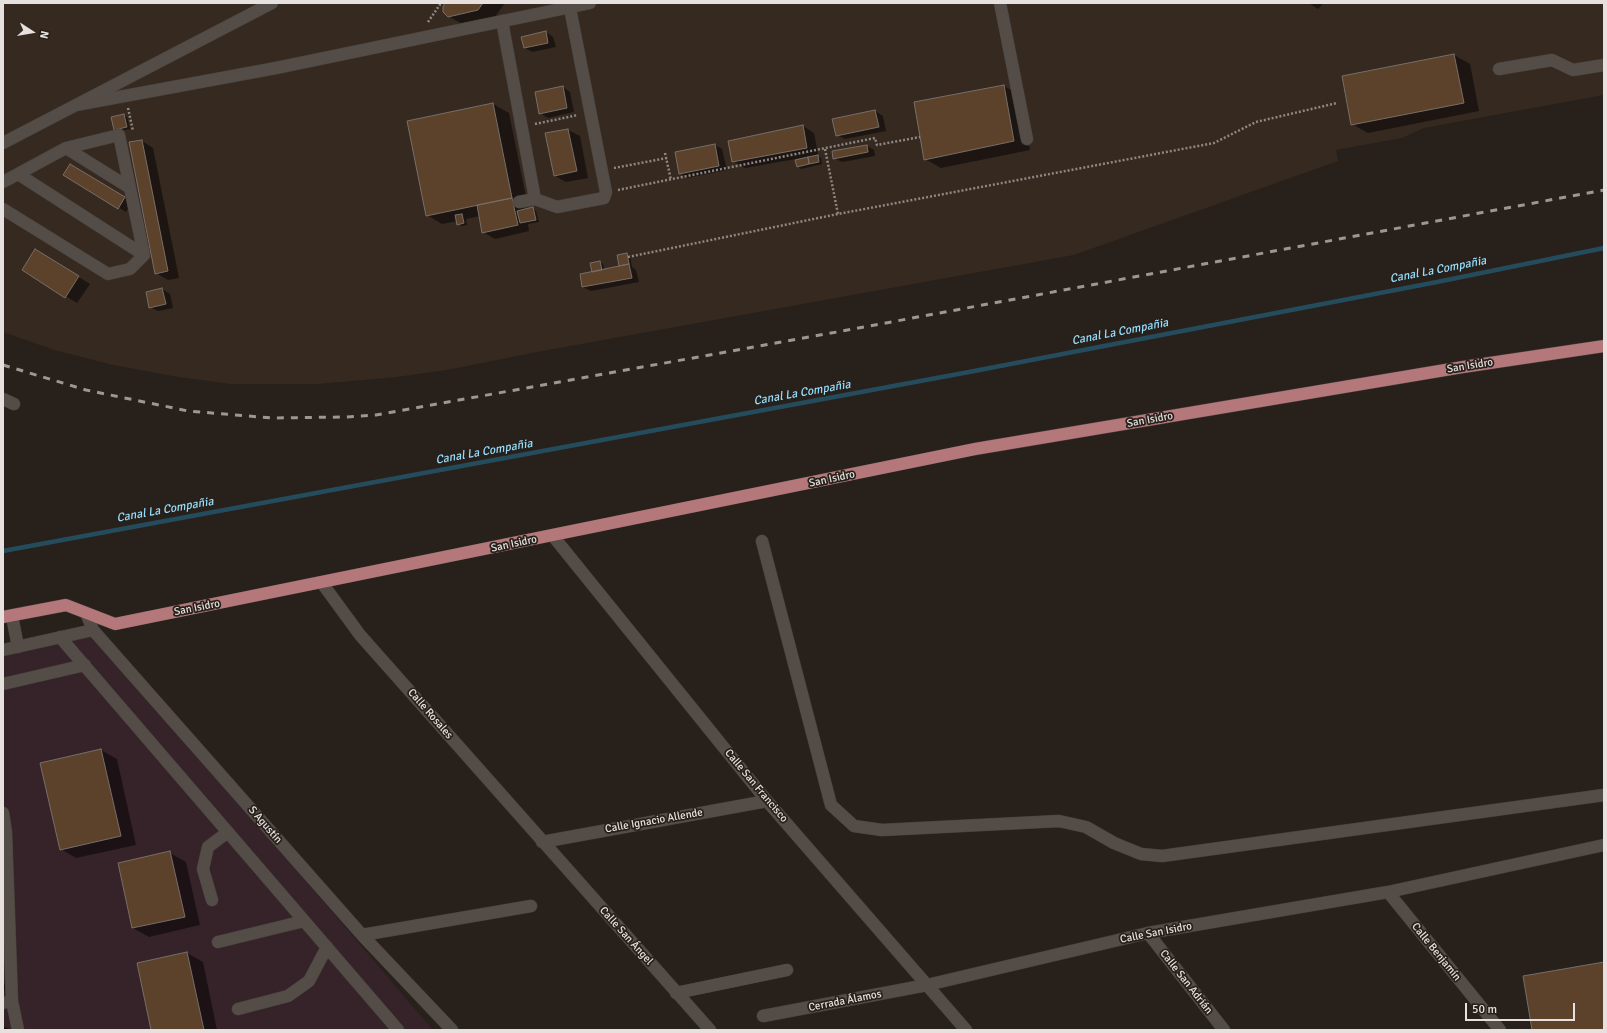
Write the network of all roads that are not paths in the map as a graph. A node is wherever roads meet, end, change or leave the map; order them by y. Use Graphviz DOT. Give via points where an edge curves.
graph roads {
  1 [pos="272,3"];
  2 [pos="590,3"];
  3 [pos="1000,3"];
  4 [pos="569,5"];
  5 [pos="258,6"];
  6 [pos="502,21"];
  7 [pos="1604,65"];
  8 [pos="1499,68"];
  9 [pos="76,104"];
  10 [pos="1027,139"];
  11 [pos="3,143"];
  12 [pos="66,148"];
  13 [pos="18,174"];
  14 [pos="3,182"];
  15 [pos="130,188"];
  16 [pos="535,199"];
  17 [pos="519,202"];
  18 [pos="3,210"];
  19 [pos="144,255"];
  20 [pos="1604,346"];
  21 [pos="553,536"];
  22 [pos="762,541"];
  23 [pos="322,583"];
  24 [pos="86,613"];
  25 [pos="8,616"];
  26 [pos="93,630"];
  27 [pos="60,637"];
  28 [pos="18,647"];
  29 [pos="3,650"];
  30 [pos="84,665"];
  31 [pos="3,684"];
  32 [pos="1604,796"];
  33 [pos="767,801"];
  34 [pos="3,813"];
  35 [pos="228,832"];
  36 [pos="542,842"];
  37 [pos="1604,845"];
  38 [pos="1388,892"];
  39 [pos="212,900"];
  40 [pos="531,906"];
  41 [pos="304,921"];
  42 [pos="1148,934"];
  43 [pos="362,935"];
  44 [pos="218,942"];
  45 [pos="327,947"];
  46 [pos="787,970"];
  47 [pos="927,985"];
  48 [pos="676,993"];
  49 [pos="8,1002"];
  50 [pos="238,1009"];
  51 [pos="763,1016"];
  52 [pos="18,1030"];
  53 [pos="398,1030"];
  54 [pos="452,1030"];
  55 [pos="710,1030"];
  56 [pos="966,1030"];
  57 [pos="1224,1030"];
  58 [pos="1500,1030"];
  1 -- 5 [label="street"];
  2 -- 4 [label="street"];
  3 -- 10 [label="street"];
  4 -- 6 [label="street"];
  4 -- 16 [label="street" via="606,192 604,198 557,207"];
  5 -- 9 [label="street"];
  6 -- 9 [label="street" via="268,70"];
  6 -- 16 [label="street"];
  7 -- 8 [label="street" via="1573,70 1552,60"];
  9 -- 11 [label="street"];
  12 -- 13 [label="street"];
  12 -- 15 [label="street"];
  12 -- 15 [label="street" via="119,135"];
  13 -- 14 [label="street"];
  13 -- 19 [label="street"];
  15 -- 19 [label="street"];
  16 -- 17 [label="street"];
  18 -- 19 [label="street" via="108,274 130,269"];
  20 -- 21 [label="main road, San Isidro" via="1463,367 975,449"];
  21 -- 23 [label="main road, San Isidro"];
  21 -- 33 [label="street, Calle San Francisco"];
  22 -- 32 [label="street" via="831,806 854,826 882,830 1058,821 1086,827 1114,843 1141,854 1162,856"];
  23 -- 24 [label="main road, San Isidro" via="115,624"];
  23 -- 36 [label="street, Calle Rosales" via="360,635"];
  24 -- 25 [label="main road, San Isidro" via="66,605"];
  24 -- 26 [label="street, S Agustín"];
  25 -- 28 [label="street"];
  26 -- 27 [label="street"];
  26 -- 43 [label="street, S Agustín"];
  27 -- 28 [label="street"];
  27 -- 30 [label="street"];
  28 -- 29 [label="street"];
  30 -- 31 [label="street"];
  30 -- 35 [label="street"];
  33 -- 36 [label="street, Calle Ignacio Allende"];
  33 -- 47 [label="street, Calle San Francisco"];
  34 -- 49 [label="street" via="6,832"];
  35 -- 39 [label="street" via="208,847 204,869"];
  35 -- 41 [label="street"];
  36 -- 48 [label="street, Calle San Ángel"];
  37 -- 38 [label="street, Calle San Isidro"];
  38 -- 42 [label="street, Calle San Isidro"];
  38 -- 58 [label="street, Calle Benjamín"];
  40 -- 43 [label="street"];
  41 -- 44 [label="street"];
  41 -- 45 [label="street"];
  42 -- 47 [label="street, Calle San Isidro"];
  42 -- 57 [label="street, Calle San Adrián"];
  43 -- 54 [label="street, S Agustín"];
  45 -- 50 [label="street" via="308,981 288,996"];
  45 -- 53 [label="street"];
  46 -- 48 [label="street"];
  47 -- 51 [label="street, Cerrada Álamos"];
  47 -- 56 [label="street, Calle San Francisco"];
  48 -- 55 [label="street, Calle San Ángel"];
  49 -- 52 [label="street"];
}
